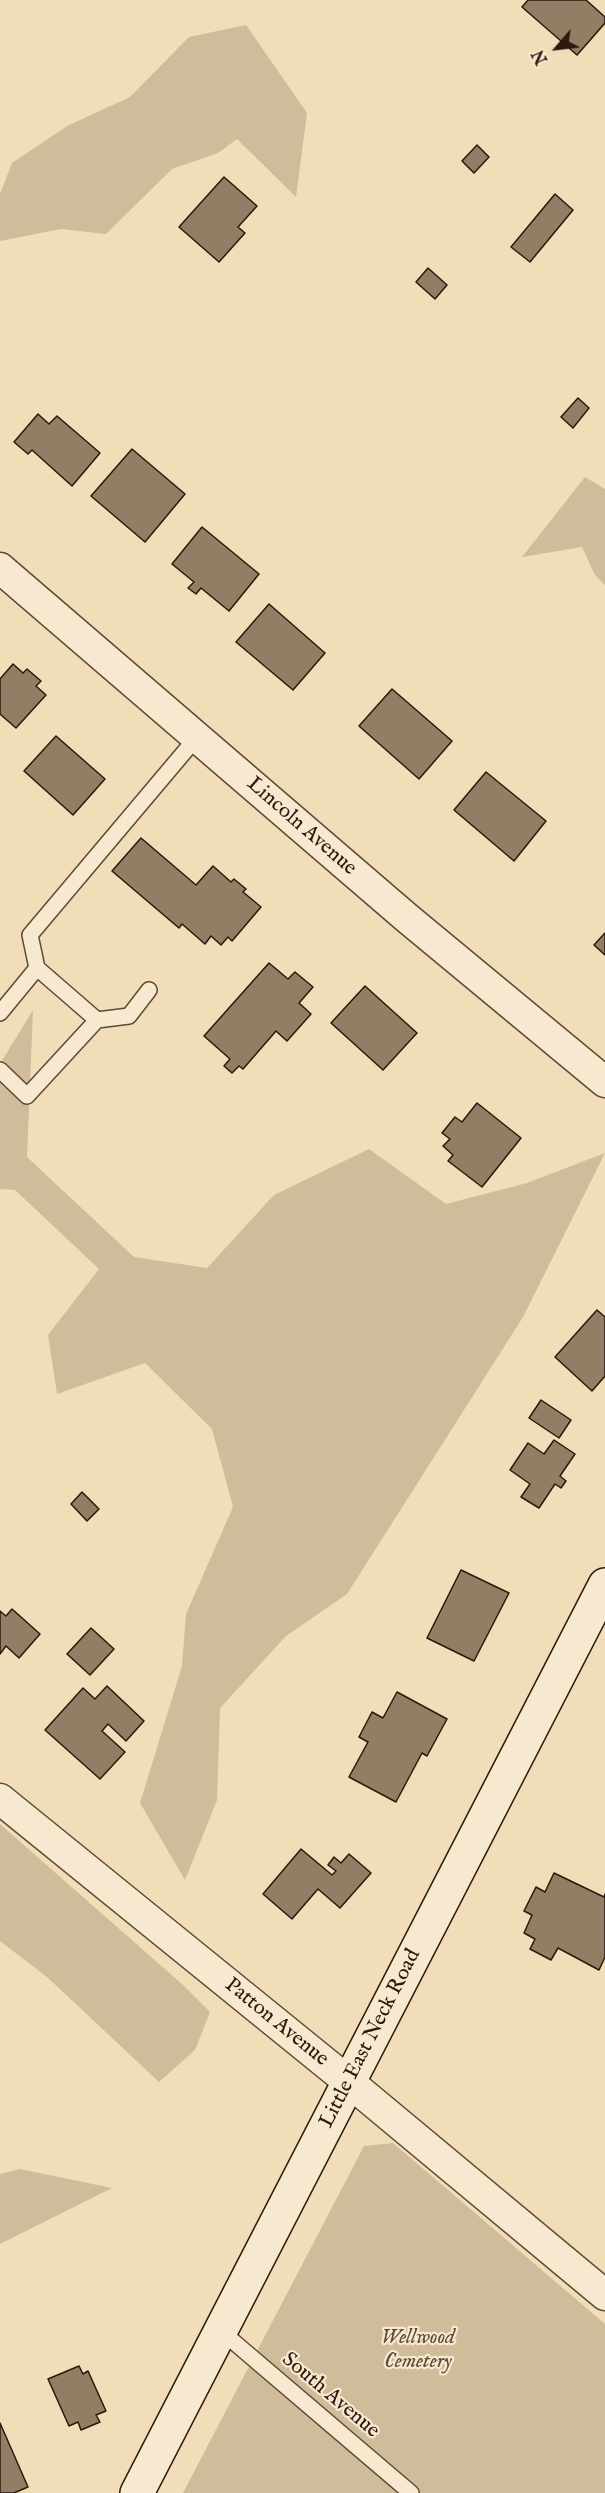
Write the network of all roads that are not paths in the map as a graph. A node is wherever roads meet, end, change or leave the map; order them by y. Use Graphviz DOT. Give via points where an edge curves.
graph roads {
  1 [pos="0,568"];
  2 [pos="197,737"];
  3 [pos="37,968"];
  4 [pos="149,990"];
  5 [pos="0,1013"];
  6 [pos="97,1020"];
  7 [pos="0,1070"];
  8 [pos="605,1082"];
  9 [pos="605,1585"];
  10 [pos="0,1799"];
  11 [pos="349,2082"];
  12 [pos="605,2295"];
  13 [pos="221,2331"];
  14 [pos="137,2493"];
  15 [pos="411,2493"];
  1 -- 2 [label="street, Lincoln Avenue"];
  2 -- 3 [label="lane" via="30,935"];
  2 -- 8 [label="street, Lincoln Avenue"];
  3 -- 5 [label="lane"];
  3 -- 6 [label="lane"];
  4 -- 6 [label="lane" via="129,1016"];
  6 -- 7 [label="lane" via="27,1096"];
  9 -- 11 [label="main road, Little East Neck Road"];
  10 -- 11 [label="street, Patton Avenue"];
  11 -- 12 [label="street, Patton Avenue"];
  11 -- 13 [label="main road, Little East Neck Road"];
  13 -- 14 [label="main road, Little East Neck Road"];
  13 -- 15 [label="lane, South Avenue"];
}
